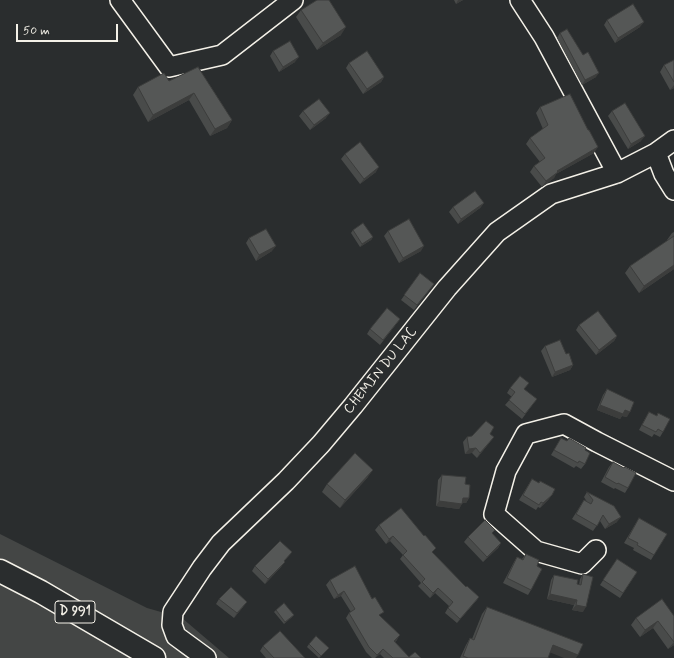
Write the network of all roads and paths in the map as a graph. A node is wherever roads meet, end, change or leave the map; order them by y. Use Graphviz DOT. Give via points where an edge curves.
graph roads {
  1 [pos="120,0"];
  2 [pos="293,0"];
  3 [pos="520,0"];
  4 [pos="674,140"];
  5 [pos="656,153"];
  6 [pos="617,173"];
  7 [pos="674,190"];
  8 [pos="674,481"];
  9 [pos="596,550"];
  10 [pos="0,571"];
  11 [pos="154,658"];
  12 [pos="206,658"];
  1 -- 2 [label="street" via="169,67 222,55"];
  3 -- 6 [label="street" via="544,38"];
  4 -- 5 [label="street, CHEMIN DU LAC"];
  5 -- 6 [label="street, CHEMIN DU LAC"];
  5 -- 7 [label="street"];
  6 -- 12 [label="street, CHEMIN DU LAC" via="551,194 497,232 447,288 321,444 221,543 173,612 172,625 176,636"];
  8 -- 9 [label="street" via="564,424 526,434 506,471 494,514 536,551 582,564"];
  10 -- 11 [label="main road, D 991" via="42,592"];
}
